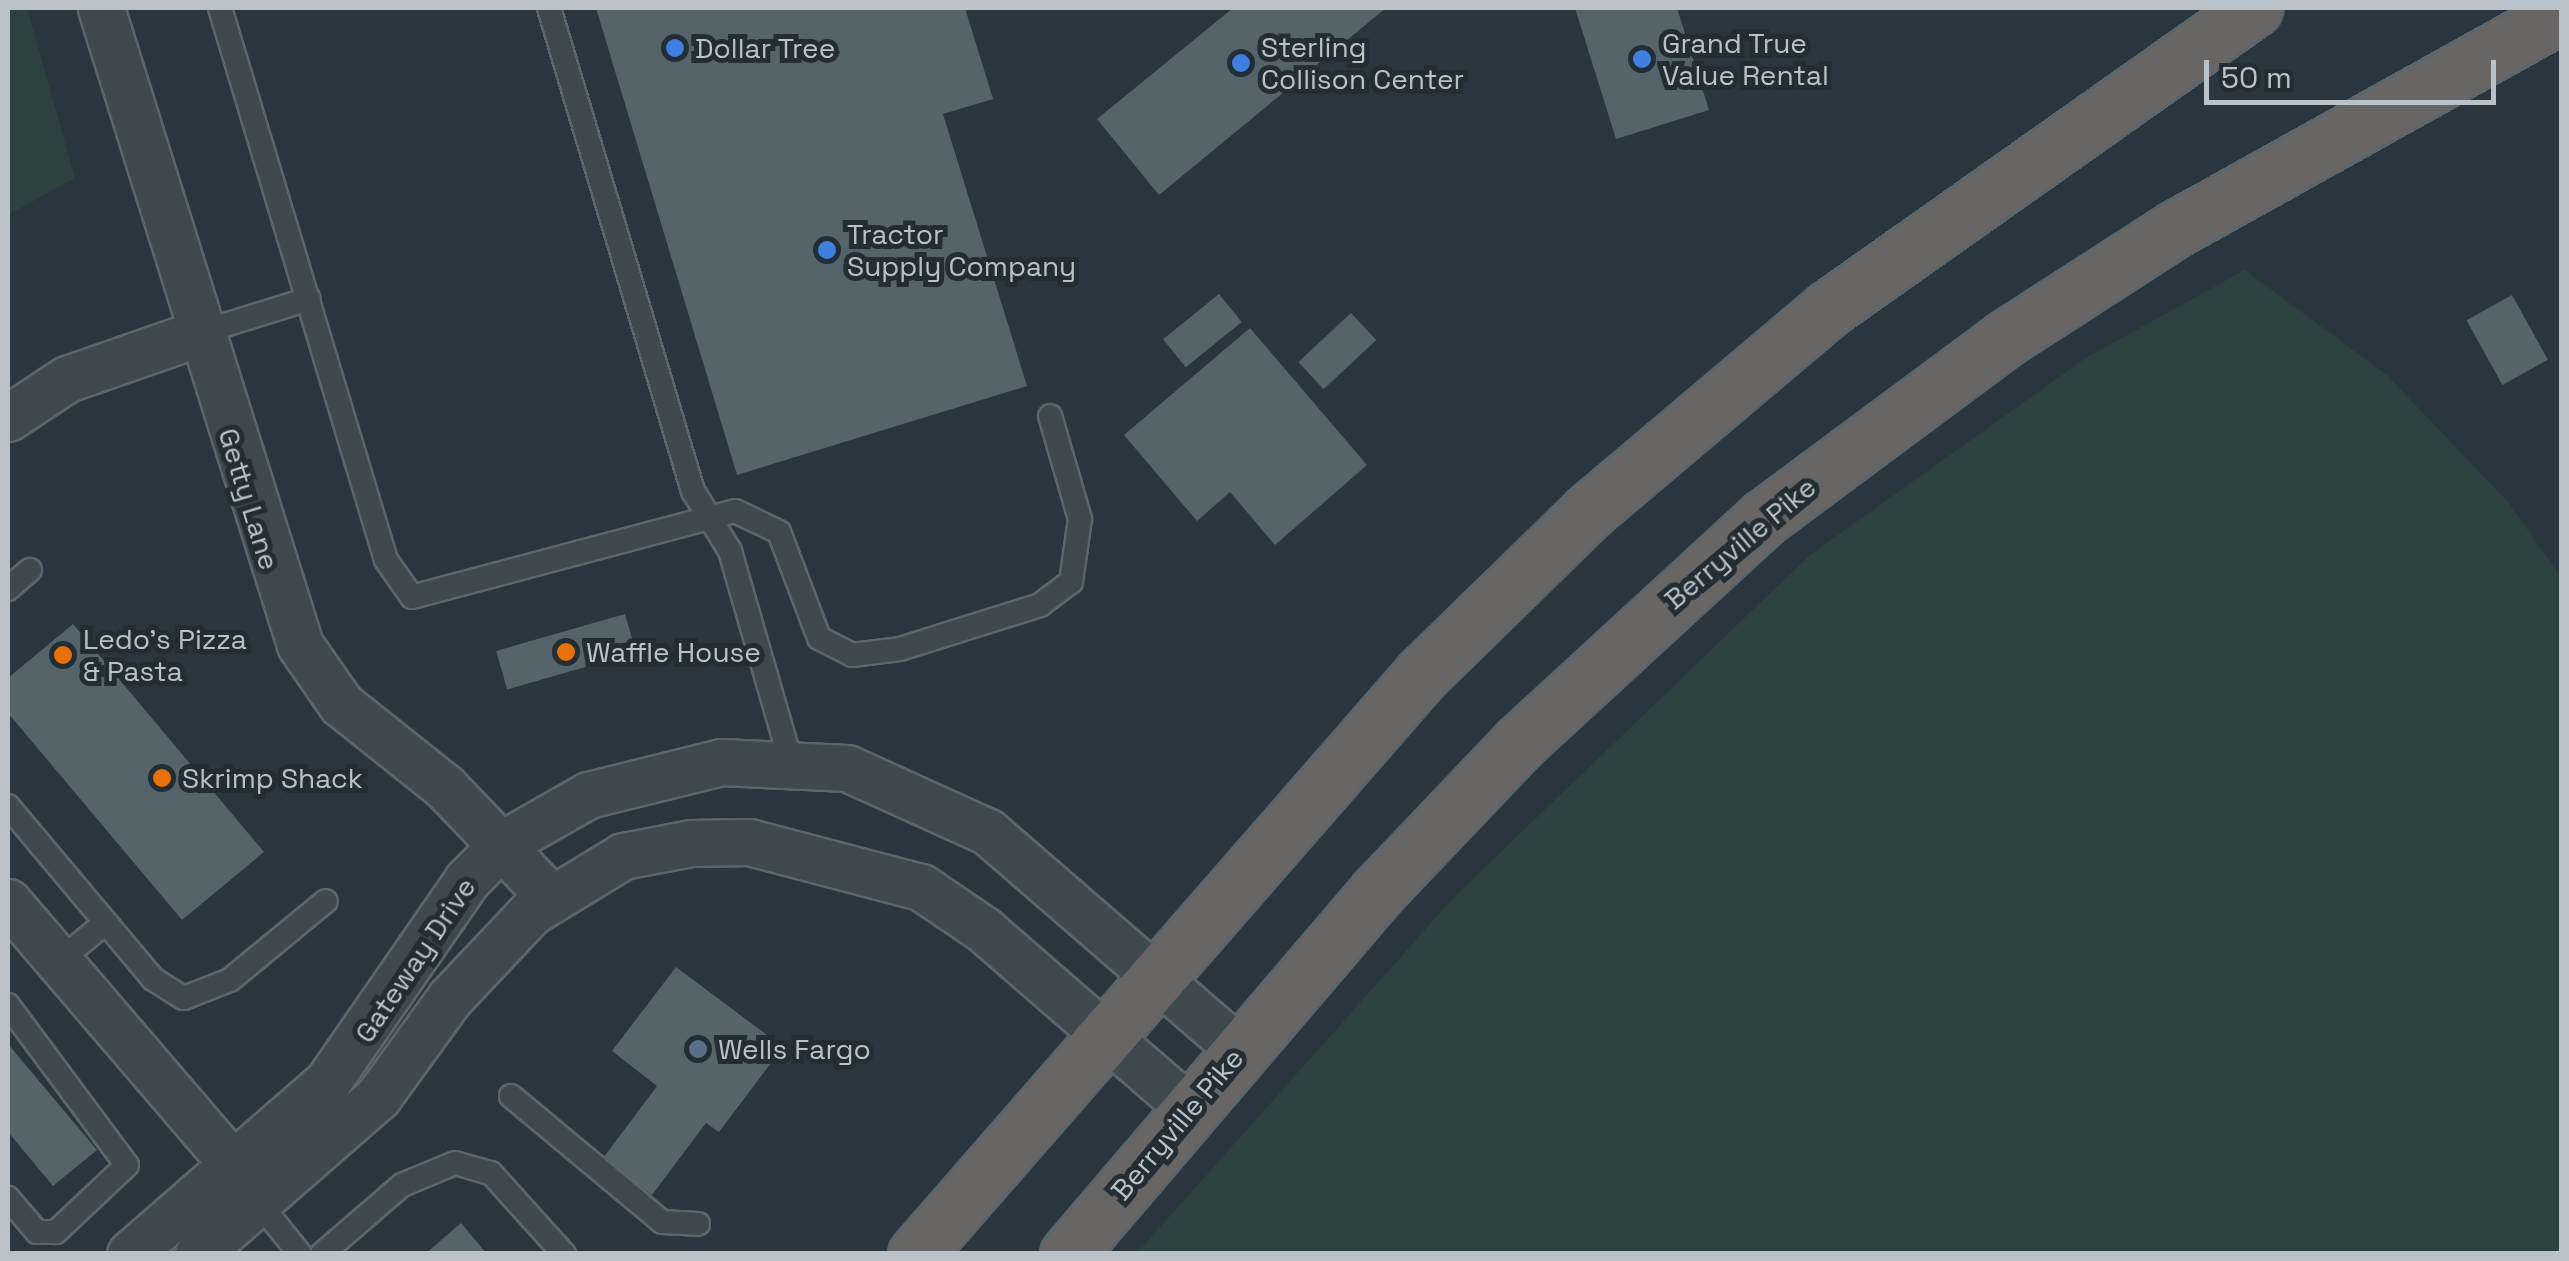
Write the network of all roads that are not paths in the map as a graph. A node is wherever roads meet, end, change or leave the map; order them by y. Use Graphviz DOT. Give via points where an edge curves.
graph roads {
  1 [pos="101,8"];
  2 [pos="221,8"];
  3 [pos="549,8"];
  4 [pos="2254,8"];
  5 [pos="2562,14"];
  6 [pos="309,299"];
  7 [pos="199,333"];
  8 [pos="1050,416"];
  9 [pos="8,418"];
  10 [pos="708,517"];
  11 [pos="30,570"];
  12 [pos="8,589"];
  13 [pos="791,763"];
  14 [pos="8,806"];
  15 [pos="504,843"];
  16 [pos="551,898"];
  17 [pos="326,901"];
  18 [pos="13,921"];
  19 [pos="105,923"];
  20 [pos="58,963"];
  21 [pos="1155,976"];
  22 [pos="8,1004"];
  23 [pos="1106,1032"];
  24 [pos="1240,1050"];
  25 [pos="511,1096"];
  26 [pos="1190,1110"];
  27 [pos="247,1185"];
  28 [pos="8,1198"];
  29 [pos="698,1224"];
  30 [pos="130,1254"];
  31 [pos="198,1254"];
  32 [pos="300,1254"];
  33 [pos="322,1254"];
  34 [pos="564,1254"];
  35 [pos="916,1254"];
  36 [pos="1068,1254"];
  1 -- 7 [label="street, Getty Lane"];
  2 -- 6 [label="lane"];
  3 -- 10 [label="lane"];
  4 -- 21 [label="highway" via="1987,190 1705,408 1422,674"];
  5 -- 24 [label="highway, Berryville Pike" via="2175,229 2006,338 1765,517 1519,744"];
  6 -- 7 [label="lane"];
  6 -- 10 [label="lane" via="386,560 412,597"];
  7 -- 9 [label="street" via="66,380"];
  7 -- 15 [label="street, Getty Lane" via="285,614 309,659 373,736"];
  8 -- 10 [label="lane" via="1080,519 1071,582 1040,605 900,649 852,655 819,638 779,532 735,510"];
  10 -- 13 [label="lane" via="730,551"];
  11 -- 12 [label="lane"];
  13 -- 15 [label="street, Gateway Drive" via="721,762 650,776 588,795"];
  13 -- 21 [label="street, Gateway Drive" via="846,768 988,832"];
  14 -- 19 [label="lane"];
  15 -- 16 [label="street, Getty Lane"];
  15 -- 27 [label="street, Gateway Drive" via="466,880 363,1040"];
  16 -- 23 [label="street, Gateway Drive" via="624,856 691,843 749,842 826,858 920,887"];
  16 -- 27 [label="street, Gateway Drive" via="450,998 378,1097"];
  17 -- 19 [label="lane" via="230,980 184,998 153,979"];
  18 -- 20 [label="street"];
  19 -- 20 [label="lane"];
  20 -- 27 [label="street"];
  21 -- 23 [label="highway"];
  21 -- 24 [label="street, Gateway Drive"];
  22 -- 28 [label="lane" via="128,1165 56,1232 37,1232"];
  23 -- 26 [label="street, Gateway Drive"];
  23 -- 35 [label="highway"];
  24 -- 26 [label="highway, Berryville Pike"];
  25 -- 29 [label="lane" via="662,1222"];
  26 -- 36 [label="highway, Berryville Pike"];
  27 -- 30 [label="street, Gateway Drive"];
  27 -- 31 [label="street, Gateway Drive"];
  27 -- 32 [label="lane"];
  33 -- 34 [label="lane" via="402,1185 455,1163 491,1173"];
}
